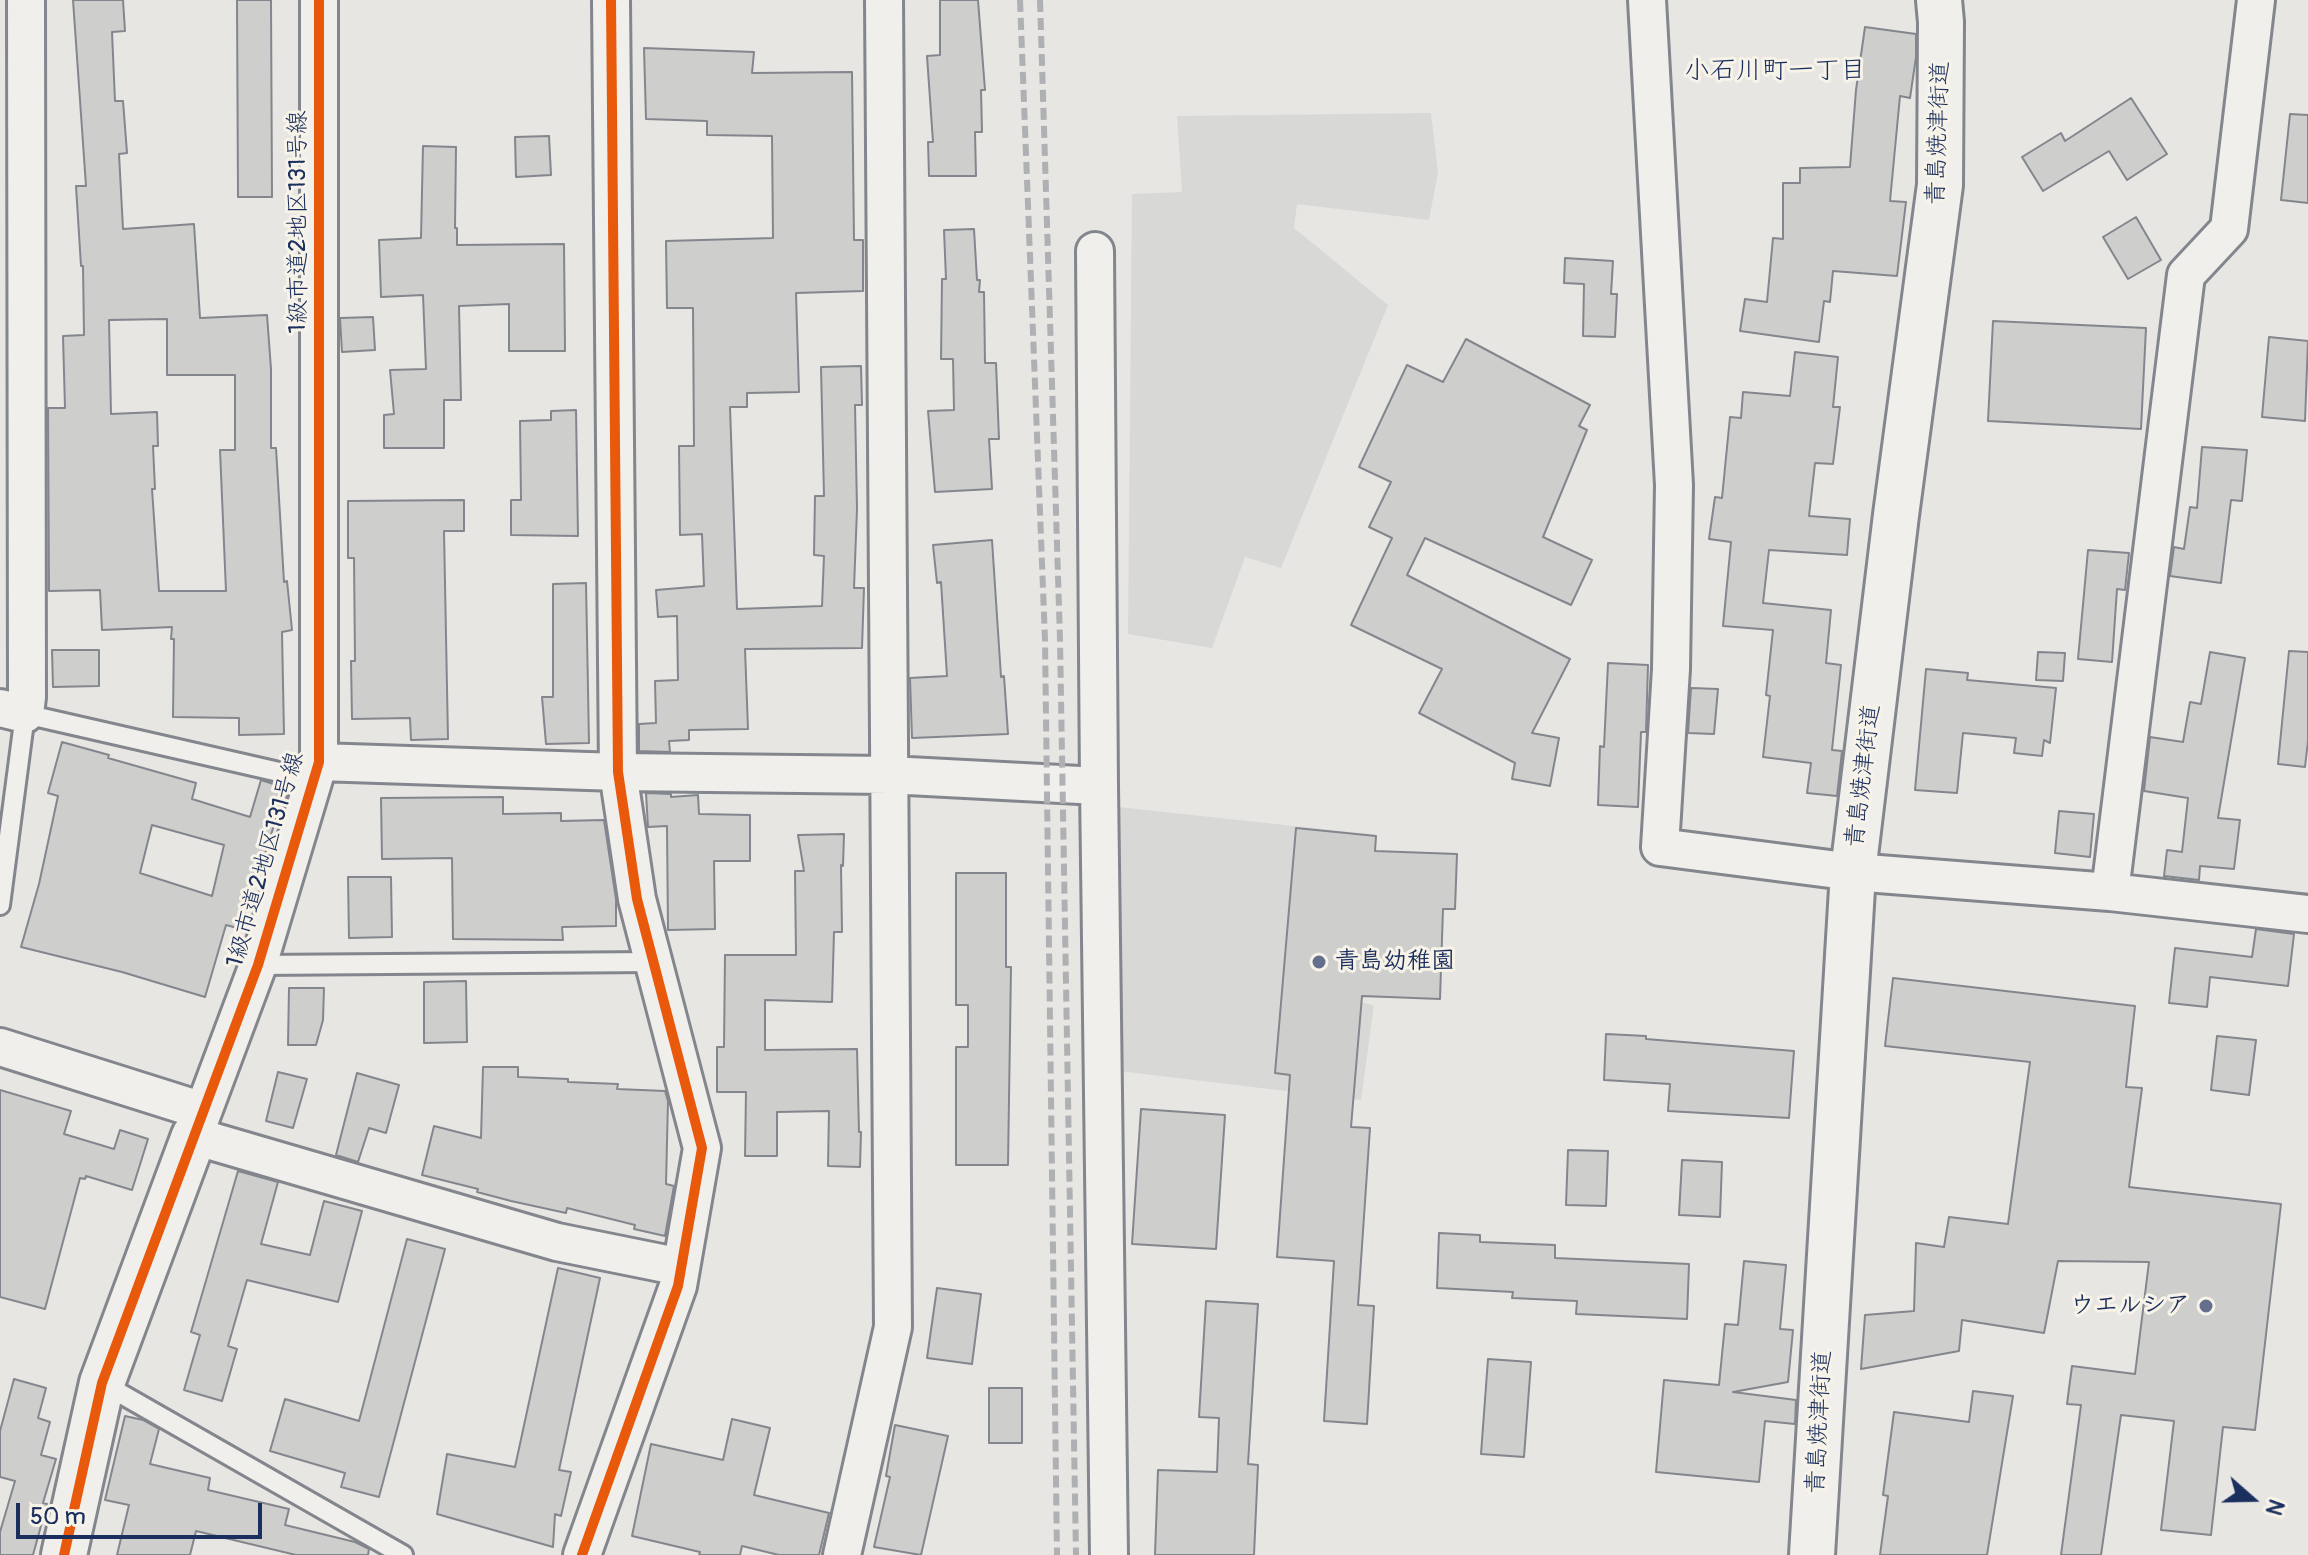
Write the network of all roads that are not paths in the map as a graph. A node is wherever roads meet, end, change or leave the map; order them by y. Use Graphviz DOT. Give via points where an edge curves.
graph roads {
  1 [pos="26,0"];
  2 [pos="319,0"];
  3 [pos="611,0"];
  4 [pos="884,0"];
  5 [pos="1647,0"];
  6 [pos="1939,0"];
  7 [pos="2256,0"];
  8 [pos="1095,251"];
  9 [pos="12,711"];
  10 [pos="316,771"];
  11 [pos="618,772"];
  12 [pos="889,775"];
  13 [pos="1099,786"];
  14 [pos="1853,872"];
  15 [pos="2110,892"];
  16 [pos="0,905"];
  17 [pos="2308,914"];
  18 [pos="653,962"];
  19 [pos="258,965"];
  20 [pos="0,1047"];
  21 [pos="198,1123"];
  22 [pos="681,1267"];
  23 [pos="102,1383"];
  24 [pos="64,1555"];
  25 [pos="403,1555"];
  26 [pos="582,1555"];
  27 [pos="842,1555"];
  28 [pos="1109,1555"];
  29 [pos="1812,1555"];
  1 -- 9 [label="street"];
  2 -- 10 [label="street, 1級市道2地区131号線"];
  3 -- 11 [label="street"];
  4 -- 12 [label="street"];
  5 -- 14 [label="street" via="1674,485 1671,669 1660,847"];
  6 -- 14 [label="main road, 青島焼津街道" via="1940,185"];
  7 -- 15 [label="street" via="2229,229 2186,275"];
  8 -- 13 [label="street"];
  9 -- 10 [label="lane"];
  9 -- 16 [label="lane"];
  10 -- 11 [label="street"];
  10 -- 19 [label="street, 1級市道2地区131号線"];
  11 -- 12 [label="street"];
  11 -- 18 [label="street" via="637,899"];
  12 -- 13 [label="street"];
  12 -- 27 [label="street" via="893,1327"];
  13 -- 28 [label="street"];
  14 -- 15 [label="street"];
  14 -- 29 [label="main road, 青島焼津街道"];
  15 -- 17 [label="street"];
  18 -- 19 [label="lane"];
  18 -- 22 [label="street" via="702,1148"];
  19 -- 21 [label="street, 1級市道2地区131号線"];
  20 -- 21 [label="street"];
  21 -- 22 [label="street" via="557,1242"];
  21 -- 23 [label="main road, 1級市道2地区131号線"];
  22 -- 26 [label="street"];
  23 -- 24 [label="main road, 1級市道2地区131号線"];
  23 -- 25 [label="lane"];
}
